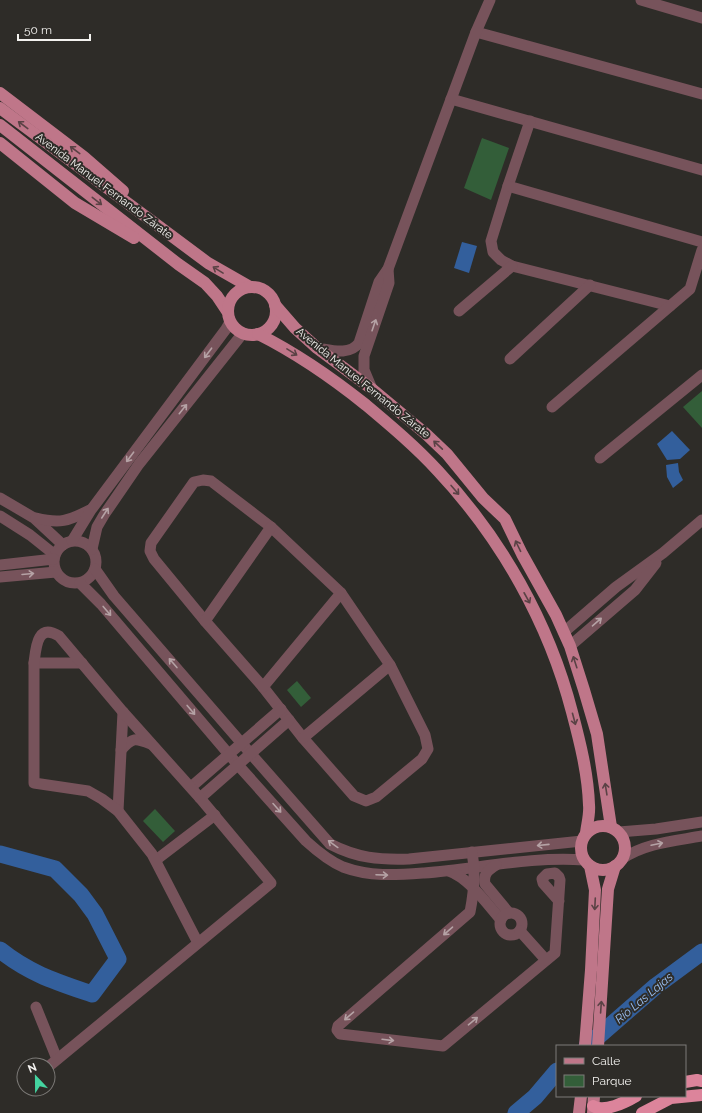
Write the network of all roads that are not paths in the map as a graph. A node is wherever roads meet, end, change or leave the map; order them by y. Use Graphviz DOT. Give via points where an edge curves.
graph roads {
  1 [pos="490,0"];
  2 [pos="641,0"];
  3 [pos="702,18"];
  4 [pos="476,32"];
  5 [pos="0,93"];
  6 [pos="702,94"];
  7 [pos="451,99"];
  8 [pos="5,111"];
  9 [pos="530,121"];
  10 [pos="0,125"];
  11 [pos="0,143"];
  12 [pos="702,170"];
  13 [pos="508,186"];
  14 [pos="702,242"];
  15 [pos="188,249"];
  16 [pos="702,250"];
  17 [pos="178,264"];
  18 [pos="512,266"];
  19 [pos="590,285"];
  20 [pos="250,287"];
  21 [pos="275,305"];
  22 [pos="670,306"];
  23 [pos="459,311"];
  24 [pos="229,316"];
  25 [pos="244,333"];
  26 [pos="258,334"];
  27 [pos="317,348"];
  28 [pos="361,348"];
  29 [pos="510,359"];
  30 [pos="702,375"];
  31 [pos="372,389"];
  32 [pos="552,407"];
  33 [pos="600,458"];
  34 [pos="0,498"];
  35 [pos="91,510"];
  36 [pos="0,516"];
  37 [pos="34,518"];
  38 [pos="702,520"];
  39 [pos="271,527"];
  40 [pos="36,539"];
  41 [pos="68,543"];
  42 [pos="92,549"];
  43 [pos="663,553"];
  44 [pos="55,557"];
  45 [pos="24,562"];
  46 [pos="3,565"];
  47 [pos="95,569"];
  48 [pos="56,572"];
  49 [pos="4,576"];
  50 [pos="80,583"];
  51 [pos="341,593"];
  52 [pos="205,621"];
  53 [pos="564,632"];
  54 [pos="570,646"];
  55 [pos="34,663"];
  56 [pos="82,663"];
  57 [pos="390,665"];
  58 [pos="263,687"];
  59 [pos="281,709"];
  60 [pos="123,712"];
  61 [pos="289,720"];
  62 [pos="303,738"];
  63 [pos="242,743"];
  64 [pos="152,744"];
  65 [pos="121,750"];
  66 [pos="229,754"];
  67 [pos="251,754"];
  68 [pos="238,765"];
  69 [pos="191,787"];
  70 [pos="200,798"];
  71 [pos="118,811"];
  72 [pos="214,815"];
  73 [pos="702,822"];
  74 [pos="615,830"];
  75 [pos="702,836"];
  76 [pos="584,837"];
  77 [pos="472,852"];
  78 [pos="156,860"];
  79 [pos="587,863"];
  80 [pos="619,863"];
  81 [pos="496,864"];
  82 [pos="475,868"];
  83 [pos="449,871"];
  84 [pos="474,890"];
  85 [pos="559,901"];
  86 [pos="505,916"];
  87 [pos="520,931"];
  88 [pos="198,943"];
  89 [pos="546,960"];
  90 [pos="36,1007"];
  91 [pos="585,1045"];
  92 [pos="598,1045"];
  93 [pos="57,1059"];
  94 [pos="702,1081"];
  95 [pos="686,1082"];
  96 [pos="702,1095"];
  97 [pos="581,1097"];
  98 [pos="634,1097"];
  99 [pos="681,1097"];
  100 [pos="686,1097"];
  101 [pos="593,1103"];
  102 [pos="579,1113"];
  103 [pos="642,1113"];
  1 -- 4 [label="street"];
  2 -- 3 [label="street"];
  4 -- 6 [label="street"];
  4 -- 7 [label="street"];
  15 -- 5 [label="main road, one-way" via="84,157"];
  7 -- 9 [label="street"];
  7 -- 28 [label="street" via="388,269 379,282"];
  15 -- 8 [label="main road, Avenida Manuel Fernando Zárate, one-way"];
  9 -- 12 [label="street"];
  9 -- 13 [label="street"];
  10 -- 17 [label="main road, Avenida Manuel Fernando Zárate, one-way"];
  11 -- 17 [label="main road" via="75,203"];
  13 -- 14 [label="street"];
  13 -- 18 [label="street" via="491,240 493,252"];
  20 -- 15 [label="main road, Avenida Manuel Fernando Zárate, one-way"];
  16 -- 22 [label="street" via="690,288"];
  17 -- 24 [label="main road, Avenida Manuel Fernando Zárate" via="205,283 217,296"];
  18 -- 19 [label="street"];
  18 -- 23 [label="street"];
  19 -- 22 [label="street"];
  19 -- 29 [label="street"];
  20 -- 21 [label="main road" via="257,287 269,293"];
  20 -- 24 [label="main road" via="232,297"];
  21 -- 26 [label="main road" via="276,312 271,326"];
  21 -- 27 [label="main road, Avenida Manuel Fernando Zárate"];
  22 -- 32 [label="street"];
  24 -- 25 [label="main road" via="238,330"];
  24 -- 35 [label="street, one-way" via="226,328"];
  25 -- 26 [label="main road"];
  42 -- 25 [label="street, one-way" via="97,526 130,477"];
  26 -- 76 [label="main road, Avenida Manuel Fernando Zárate, one-way" via="313,365 393,427 438,471 473,512 506,560 534,610 568,695 577,730 590,807"];
  27 -- 28 [label="street" via="348,351"];
  27 -- 31 [label="main road, Avenida Manuel Fernando Zárate"];
  28 -- 31 [label="street" via="364,370"];
  30 -- 33 [label="street"];
  53 -- 31 [label="main road, Avenida Manuel Fernando Zárate, one-way" via="505,519 483,498 447,454 411,420"];
  34 -- 37 [label="street"];
  35 -- 37 [label="street" via="63,521"];
  35 -- 41 [label="street"];
  36 -- 40 [label="street"];
  37 -- 41 [label="street"];
  38 -- 43 [label="street"];
  39 -- 51 [label="street"];
  39 -- 52 [label="street"];
  39 -- 52 [label="street" via="211,481 203,480 194,482 151,543 150,551 154,559"];
  40 -- 44 [label="street"];
  40 -- 45 [label="street" via="35,554"];
  41 -- 42 [label="street" via="79,542"];
  41 -- 44 [label="street"];
  42 -- 47 [label="street" via="95,555"];
  43 -- 53 [label="street" via="616,587"];
  54 -- 43 [label="street, one-way" via="634,590"];
  44 -- 45 [label="street"];
  44 -- 48 [label="street"];
  45 -- 46 [label="street"];
  46 -- 49 [label="street"];
  47 -- 50 [label="street" via="87,580"];
  63 -- 47 [label="street, one-way" via="114,596"];
  49 -- 48 [label="street, one-way"];
  48 -- 50 [label="street" via="66,582"];
  50 -- 66 [label="street, one-way" via="101,604"];
  51 -- 57 [label="street"];
  51 -- 58 [label="street"];
  52 -- 58 [label="street"];
  53 -- 54 [label="main road, Avenida Manuel Fernando Zárate"];
  74 -- 54 [label="main road, Avenida Manuel Fernando Zárate, one-way" via="597,734"];
  55 -- 56 [label="street"];
  55 -- 56 [label="street" via="36,644 45,632 59,636"];
  55 -- 71 [label="street" via="34,783 88,791"];
  56 -- 60 [label="street"];
  57 -- 62 [label="street"];
  57 -- 62 [label="street" via="425,735 428,749 422,759 376,797 366,802 354,796"];
  58 -- 59 [label="street"];
  59 -- 61 [label="street"];
  59 -- 63 [label="street"];
  60 -- 64 [label="street"];
  60 -- 65 [label="street"];
  61 -- 62 [label="street"];
  61 -- 67 [label="street"];
  63 -- 66 [label="street"];
  63 -- 67 [label="street"];
  64 -- 65 [label="street" via="133,740"];
  64 -- 69 [label="street"];
  65 -- 71 [label="street"];
  66 -- 68 [label="street"];
  66 -- 69 [label="street"];
  67 -- 68 [label="street"];
  77 -- 67 [label="street, one-way" via="386,860 344,851 330,844"];
  68 -- 70 [label="street"];
  68 -- 83 [label="street, one-way" via="306,841 342,867 378,875"];
  69 -- 70 [label="street"];
  70 -- 72 [label="street"];
  71 -- 78 [label="street"];
  72 -- 78 [label="street"];
  72 -- 88 [label="street" via="271,883"];
  73 -- 74 [label="street" via="656,829"];
  74 -- 76 [label="main road" via="598,826"];
  74 -- 80 [label="main road" via="623,838 625,845 625,852"];
  80 -- 75 [label="street, one-way" via="632,852 646,847"];
  76 -- 77 [label="street, one-way"];
  76 -- 79 [label="main road" via="581,854"];
  77 -- 82 [label="street"];
  78 -- 88 [label="street"];
  79 -- 80 [label="main road" via="603,870"];
  79 -- 81 [label="street" via="560,858"];
  79 -- 91 [label="main road, one-way" via="595,890 592,970"];
  92 -- 80 [label="main road, one-way" via="608,889"];
  81 -- 82 [label="street"];
  81 -- 86 [label="street" via="485,874 484,879"];
  82 -- 83 [label="street"];
  82 -- 84 [label="street"];
  83 -- 84 [label="street" via="459,876"];
  84 -- 86 [label="street"];
  84 -- 89 [label="street, one-way" via="470,912 338,1026 340,1034 443,1046"];
  85 -- 89 [label="street" via="555,953"];
  86 -- 87 [label="street" via="516,913 521,918"];
  86 -- 87 [label="street" via="501,928 506,934 514,935"];
  87 -- 89 [label="street"];
  88 -- 93 [label="street"];
  90 -- 93 [label="street"];
  94 -- 95 [label="highway"];
  96 -- 100 [label="highway"];
  97 -- 102 [label="main road"];
  98 -- 101 [label="highway" via="601,1109 597,1109"];
  99 -- 103 [label="highway" via="671,1098"];
}
